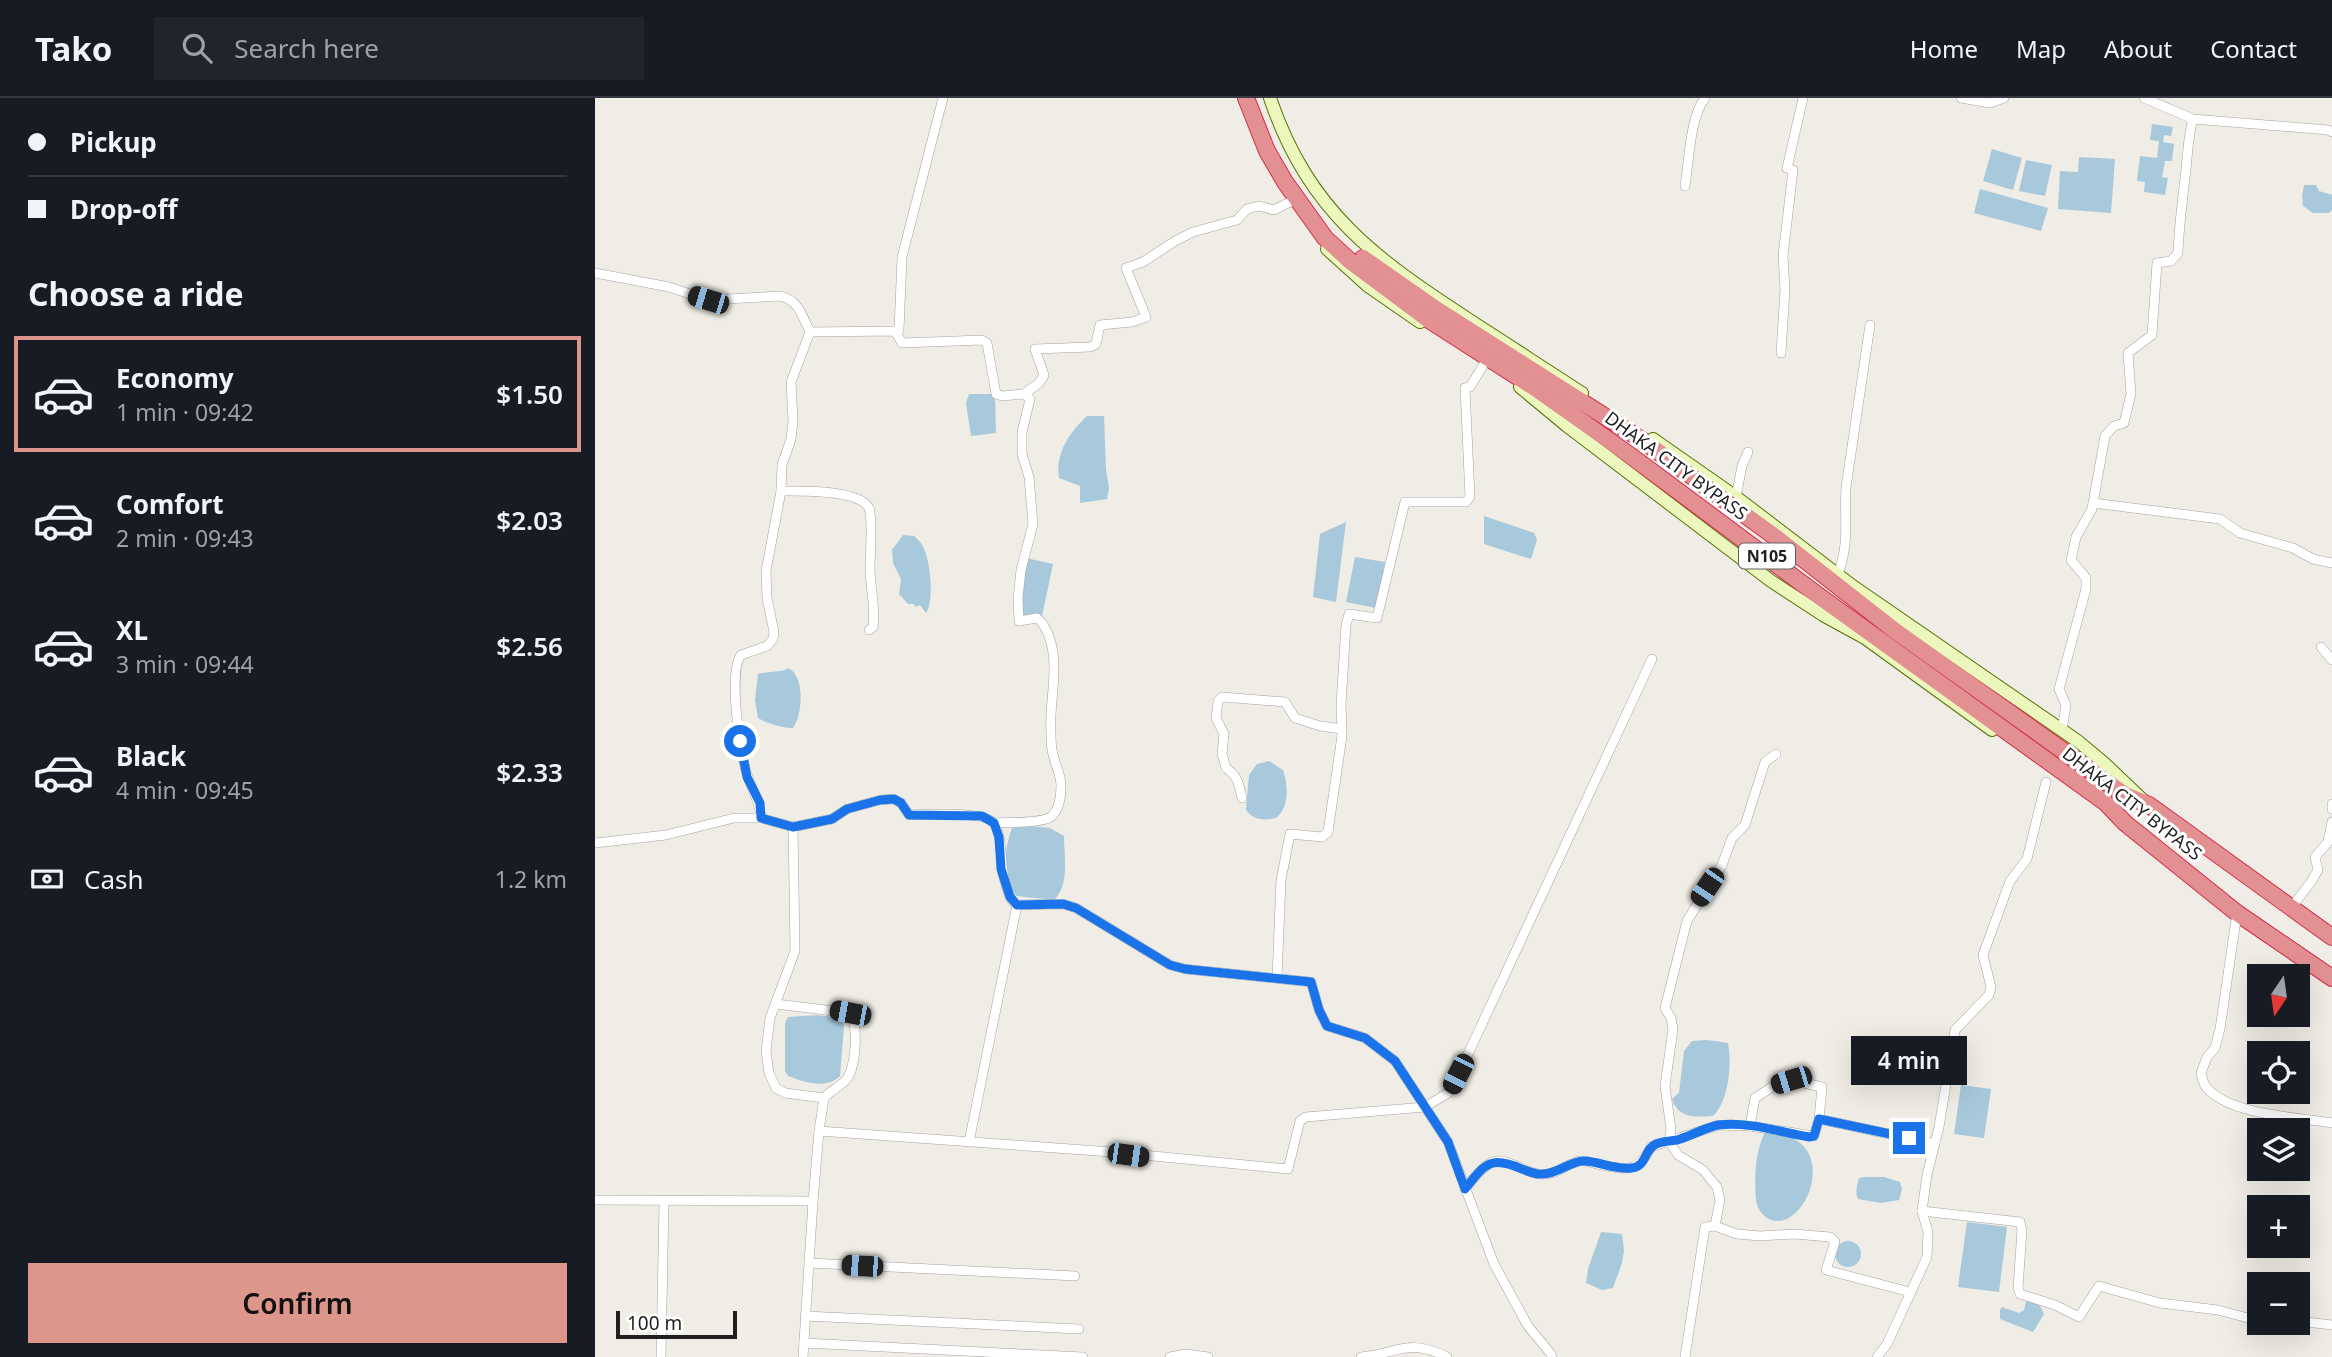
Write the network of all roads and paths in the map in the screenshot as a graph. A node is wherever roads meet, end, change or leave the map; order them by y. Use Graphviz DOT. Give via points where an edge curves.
graph roads {
  1 [pos="943,98"];
  2 [pos="1238,98"];
  3 [pos="1246,98"];
  4 [pos="1257,98"];
  5 [pos="1270,98"];
  6 [pos="1705,98"];
  7 [pos="1803,98"];
  8 [pos="1961,98"];
  9 [pos="2004,98"];
  10 [pos="2144,98"];
  11 [pos="2193,119"];
  12 [pos="2332,132"];
  13 [pos="1685,186"];
  14 [pos="1290,202"];
  15 [pos="595,273"];
  16 [pos="1870,325"];
  17 [pos="895,331"];
  18 [pos="810,332"];
  19 [pos="1781,353"];
  20 [pos="1484,364"];
  21 [pos="1024,394"];
  22 [pos="1748,452"];
  23 [pos="781,491"];
  24 [pos="1736,497"];
  25 [pos="2093,503"];
  26 [pos="2332,563"];
  27 [pos="1837,574"];
  28 [pos="869,630"];
  29 [pos="2321,647"];
  30 [pos="1652,659"];
  31 [pos="2332,660"];
  32 [pos="1342,729"];
  33 [pos="2062,730"];
  34 [pos="1776,754"];
  35 [pos="2046,782"];
  36 [pos="1242,798"];
  37 [pos="2149,805"];
  38 [pos="761,818"];
  39 [pos="2122,820"];
  40 [pos="2332,822"];
  41 [pos="994,823"];
  42 [pos="793,827"];
  43 [pos="595,843"];
  44 [pos="1017,905"];
  45 [pos="2291,908"];
  46 [pos="2237,912"];
  47 [pos="2332,937"];
  48 [pos="1277,978"];
  49 [pos="2332,978"];
  50 [pos="776,1004"];
  51 [pos="824,1098"];
  52 [pos="1425,1107"];
  53 [pos="1819,1119"];
  54 [pos="2332,1123"];
  55 [pos="1750,1126"];
  56 [pos="819,1131"];
  57 [pos="1669,1141"];
  58 [pos="969,1142"];
  59 [pos="1935,1144"];
  60 [pos="1465,1189"];
  61 [pos="595,1200"];
  62 [pos="664,1200"];
  63 [pos="813,1201"];
  64 [pos="1921,1211"];
  65 [pos="1715,1226"];
  66 [pos="809,1263"];
  67 [pos="1076,1276"];
  68 [pos="1910,1292"];
  69 [pos="806,1315"];
  70 [pos="2247,1318"];
  71 [pos="2310,1322"];
  72 [pos="2332,1325"];
  73 [pos="1079,1329"];
  74 [pos="804,1343"];
  75 [pos="985,1354"];
  76 [pos="661,1357"];
  77 [pos="803,1357"];
  78 [pos="1083,1357"];
  79 [pos="1170,1357"];
  80 [pos="1207,1357"];
  81 [pos="1361,1357"];
  82 [pos="1447,1357"];
  83 [pos="1552,1357"];
  84 [pos="1685,1357"];
  85 [pos="1877,1357"];
  1 -- 17 [label="street" via="902,257 899,330"];
  2 -- 14 [label="main road" via="1260,154"];
  3 -- 39 [label="highway, DHAKA CITY BYPASS / N105" via="1267,151 1295,198 1325,238 1350,261 1631,456 2106,803"];
  4 -- 37 [label="highway, DHAKA CITY BYPASS / N105" via="1276,148 1304,193 1332,229 1367,261 1642,440 1894,630 2125,795"];
  5 -- 24 [label="main road" via="1286,141 1313,185 1340,220 1384,262"];
  6 -- 13 [label="street" via="1694,118"];
  7 -- 19 [label="street" via="1787,167 1793,170 1783,256"];
  8 -- 9 [label="street" via="1990,103"];
  10 -- 11 [label="street"];
  11 -- 12 [label="street"];
  11 -- 25 [label="street" via="2187,138 2178,253 2171,261 2157,263 2152,335 2128,353 2129,404 2124,423 2105,436"];
  14 -- 20 [label="main road" via="1344,267"];
  14 -- 21 [label="street" via="1274,210 1247,209 1237,220 1193,232 1126,268 1146,317 1100,325 1096,344 1090,347 1035,349 1044,375"];
  15 -- 18 [label="street" via="669,287 708,300 780,296 796,304"];
  16 -- 27 [label="street" via="1846,487 1847,544"];
  17 -- 18 [label="street"];
  17 -- 21 [label="street" via="902,343 982,340 987,343 996,394"];
  18 -- 23 [label="street" via="791,382 793,421"];
  20 -- 32 [label="street" via="1465,388 1470,497 1466,502 1405,502 1377,618 1349,614"];
  20 -- 39 [label="main road" via="1771,581 1865,638"];
  21 -- 41 [label="street" via="1030,399 1022,454 1033,524 1021,569 1019,621 1037,618 1050,640 1051,736 1061,793 1051,818"];
  22 -- 24 [label="street"];
  23 -- 28 [label="street" via="840,494 869,508 874,620"];
  23 -- 38 [label="street" via="766,571 773,639 767,646 741,655 735,670 742,756"];
  24 -- 27 [label="main road"];
  25 -- 26 [label="street" via="2220,519 2241,533"];
  25 -- 33 [label="street" via="2076,537 2071,560 2086,578 2087,589 2059,689 2066,705"];
  27 -- 33 [label="main road"];
  29 -- 31 [label="street"];
  30 -- 52 [label="street" via="1467,1056 1448,1093"];
  32 -- 36 [label="street" via="1295,718 1285,702 1222,697 1217,701 1216,718 1224,734 1222,754 1226,768 1239,782"];
  32 -- 48 [label="street" via="1328,832 1322,836 1290,834 1282,880"];
  33 -- 37 [label="main road"];
  34 -- 57 [label="street" via="1765,762 1745,825 1732,838 1722,865 1687,922 1665,1008 1673,1029 1665,1086"];
  35 -- 59 [label="street" via="2027,859 2010,881 1983,955 1989,995 1955,1030"];
  37 -- 45 [label="highway, DHAKA CITY BYPASS / N105"];
  38 -- 42 [label="street"];
  38 -- 43 [label="street" via="734,818 666,835"];
  39 -- 46 [label="highway, DHAKA CITY BYPASS / N105"];
  40 -- 45 [label="street" via="2328,842 2315,857 2318,870"];
  41 -- 42 [label="street" via="982,816 909,815 894,799"];
  41 -- 44 [label="street" via="1001,869"];
  42 -- 50 [label="street" via="795,951"];
  44 -- 48 [label="street" via="1076,908 1170,965"];
  44 -- 58 [label="street"];
  45 -- 47 [label="highway, DHAKA CITY BYPASS / N105"];
  46 -- 49 [label="highway, DHAKA CITY BYPASS / N105"];
  46 -- 54 [label="street" via="2220,1028 2201,1073 2205,1087 2222,1100 2250,1110"];
  48 -- 52 [label="street" via="1311,982 1327,1026 1365,1038 1395,1061"];
  50 -- 51 [label="street" via="766,1051 776,1088"];
  50 -- 51 [label="street" via="850,1013 855,1019 851,1074"];
  51 -- 56 [label="street"];
  52 -- 58 [label="street" via="1306,1117 1300,1121 1288,1169"];
  52 -- 60 [label="street" via="1448,1142"];
  53 -- 55 [label="street" via="1814,1136 1809,1137"];
  53 -- 55 [label="street" via="1822,1087 1791,1080 1755,1098"];
  53 -- 59 [label="street"];
  55 -- 57 [label="street" via="1719,1125"];
  56 -- 58 [label="street"];
  56 -- 63 [label="street"];
  57 -- 60 [label="street" via="1651,1147 1645,1160 1633,1168 1581,1161 1542,1175 1493,1161"];
  57 -- 65 [label="street" via="1678,1155 1703,1170 1717,1187 1720,1200"];
  59 -- 64 [label="street"];
  60 -- 83 [label="street" via="1494,1264 1528,1326"];
  61 -- 62 [label="street"];
  62 -- 63 [label="street"];
  62 -- 76 [label="street"];
  63 -- 66 [label="street"];
  64 -- 68 [label="street" via="1928,1232 1927,1257"];
  64 -- 70 [label="street" via="2020,1223 2020,1294 2079,1317 2099,1286 2160,1303"];
  65 -- 68 [label="street" via="1737,1234 1830,1237 1835,1242 1826,1270"];
  65 -- 84 [label="street" via="1705,1227"];
  66 -- 67 [label="street"];
  66 -- 69 [label="street"];
  68 -- 85 [label="street"];
  69 -- 73 [label="street"];
  69 -- 74 [label="street"];
  71 -- 72 [label="street"];
  74 -- 75 [label="street"];
  74 -- 77 [label="street"];
  75 -- 78 [label="street"];
  79 -- 80 [label="street"];
  81 -- 82 [label="street" via="1411,1346"];
}
